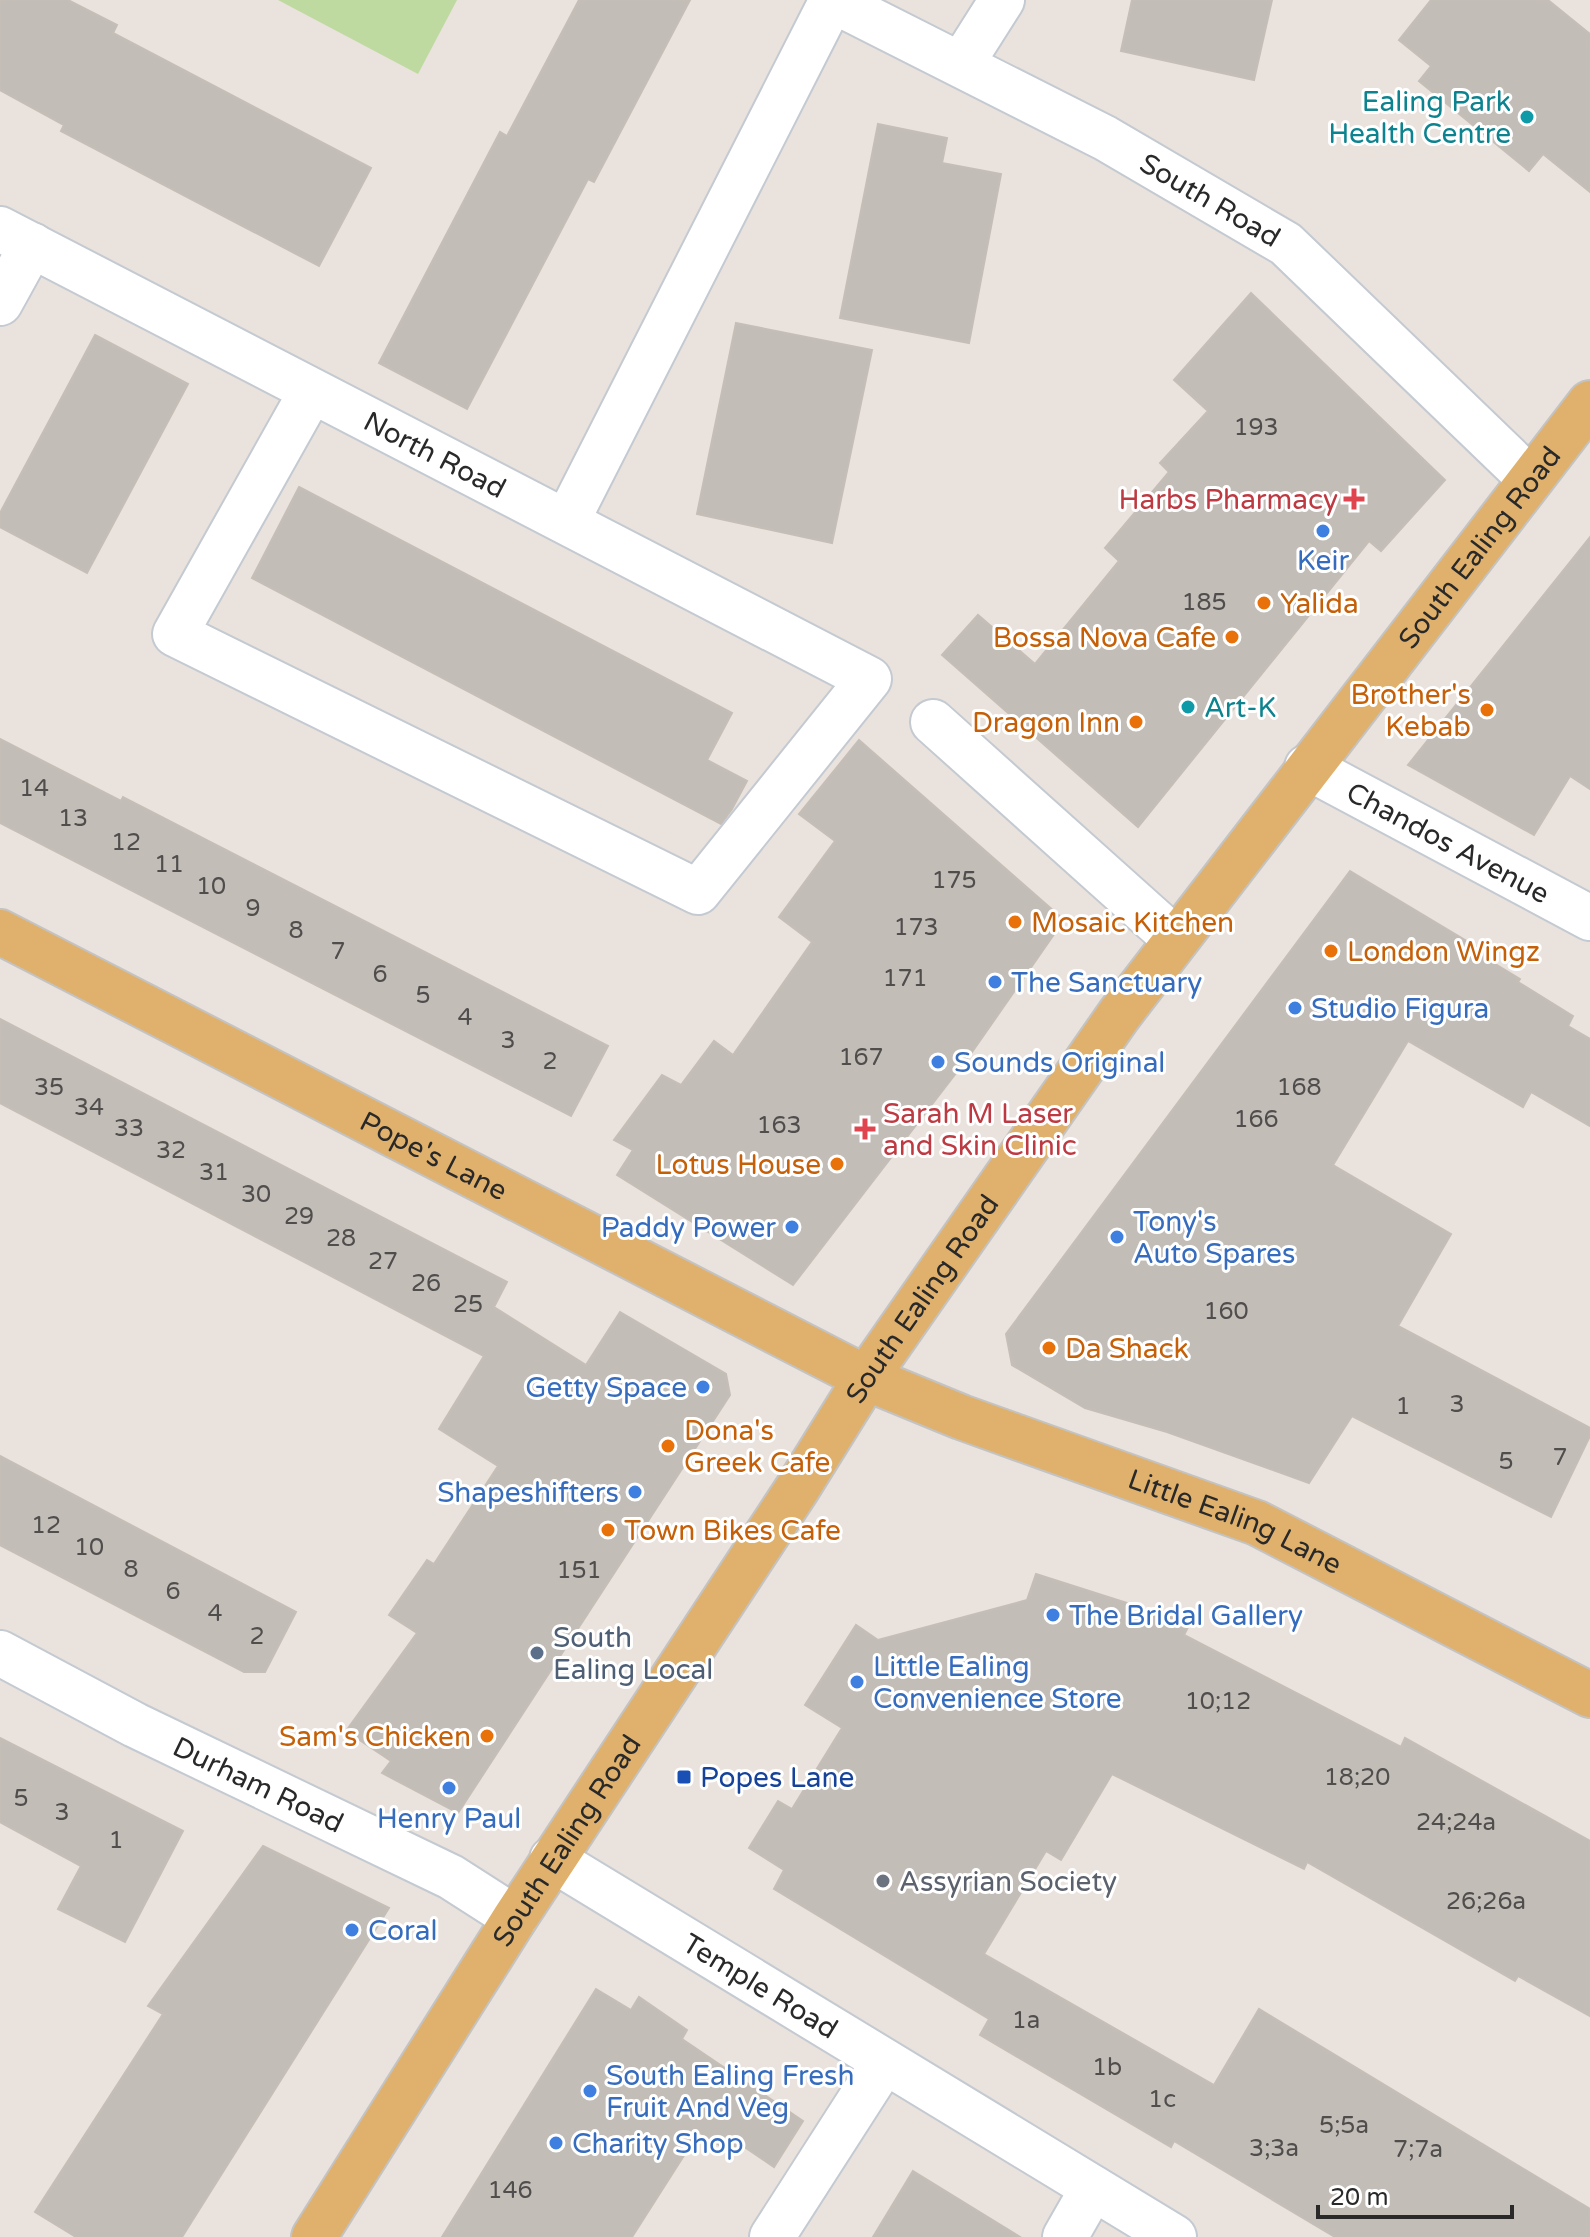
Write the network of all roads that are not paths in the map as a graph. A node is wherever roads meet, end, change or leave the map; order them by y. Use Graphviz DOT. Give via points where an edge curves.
graph roads {
  1 [pos="832,0"];
  2 [pos="1002,0"];
  3 [pos="962,63"];
  4 [pos="16,237"];
  5 [pos="0,303"];
  6 [pos="311,392"];
  7 [pos="1590,403"];
  8 [pos="1530,479"];
  9 [pos="567,521"];
  10 [pos="933,722"];
  11 [pos="1307,767"];
  12 [pos="1590,918"];
  13 [pos="0,932"];
  14 [pos="1175,939"];
  15 [pos="866,1378"];
  16 [pos="0,1653"];
  17 [pos="1590,1695"];
  18 [pos="552,1859"];
  19 [pos="515,1918"];
  20 [pos="883,2064"];
  21 [pos="1093,2188"];
  22 [pos="314,2237"];
  23 [pos="772,2237"];
  24 [pos="1065,2237"];
  25 [pos="1174,2237"];
  1 -- 3 [label="street, South Road"];
  1 -- 9 [label="street"];
  2 -- 3 [label="street"];
  3 -- 8 [label="street, South Road" via="1105,138 1286,244"];
  4 -- 5 [label="street"];
  4 -- 6 [label="street, North Road"];
  6 -- 9 [label="street, North Road"];
  6 -- 9 [label="street, North Road" via="175,634 698,892 869,679"];
  7 -- 8 [label="main road, South Ealing Road"];
  8 -- 11 [label="main road, South Ealing Road"];
  10 -- 14 [label="street"];
  11 -- 12 [label="street, Chandos Avenue"];
  11 -- 14 [label="main road, South Ealing Road"];
  13 -- 15 [label="main road, Pope's Lane"];
  14 -- 15 [label="main road, South Ealing Road"];
  15 -- 17 [label="main road, Little Ealing Lane" via="1257,1523"];
  15 -- 18 [label="main road, South Ealing Road"];
  16 -- 19 [label="street, Durham Road" via="135,1725 451,1877"];
  18 -- 19 [label="main road, South Ealing Road"];
  18 -- 20 [label="street, Temple Road"];
  19 -- 22 [label="main road, South Ealing Road"];
  20 -- 21 [label="street, Temple Road"];
  20 -- 23 [label="street"];
  21 -- 24 [label="street"];
  21 -- 25 [label="street, Temple Road"];
}
